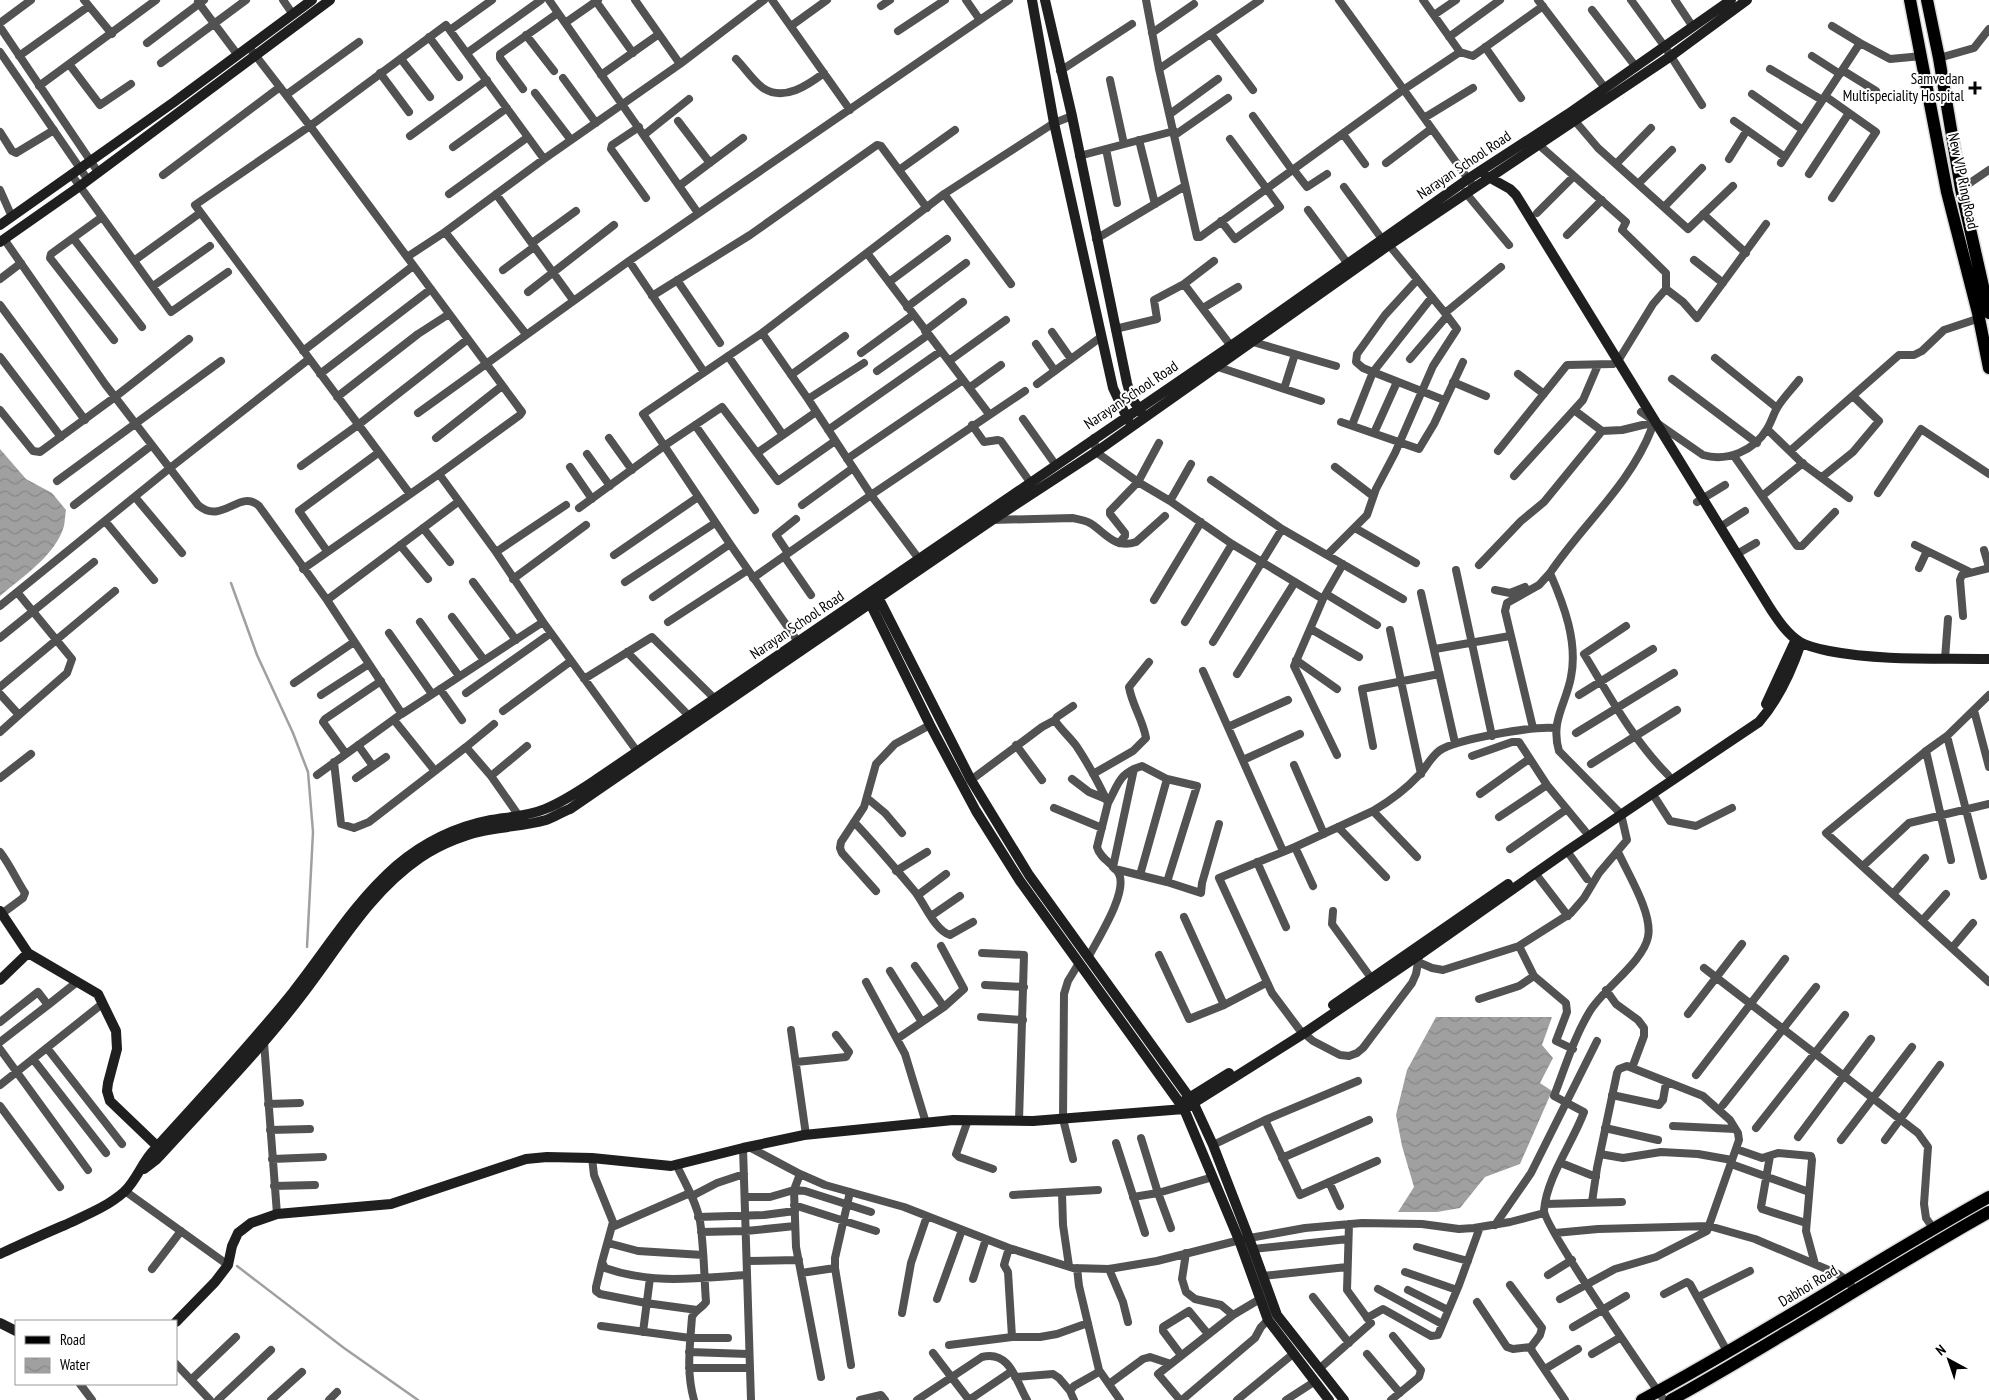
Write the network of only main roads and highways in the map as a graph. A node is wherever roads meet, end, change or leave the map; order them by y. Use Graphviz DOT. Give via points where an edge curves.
graph roads {
  1 [pos="1910,0"];
  2 [pos="1927,0"];
  3 [pos="1985,315"];
  4 [pos="1989,368"];
  5 [pos="1989,1197"];
  6 [pos="1989,1212"];
  7 [pos="1661,1396"];
  8 [pos="1642,1400"];
  9 [pos="1672,1400"];
  1 -- 3 [label="main road, New VIP Ring Road" via="1947,192"];
  2 -- 3 [label="main road, New VIP Ring Road"];
  3 -- 4 [label="main road, New VIP Ring Road"];
  5 -- 7 [label="main road, Dabhoi Road" via="1932,1228"];
  6 -- 9 [label="main road, Dabhoi Road"];
  7 -- 8 [label="main road, Dabhoi Road"];
}
